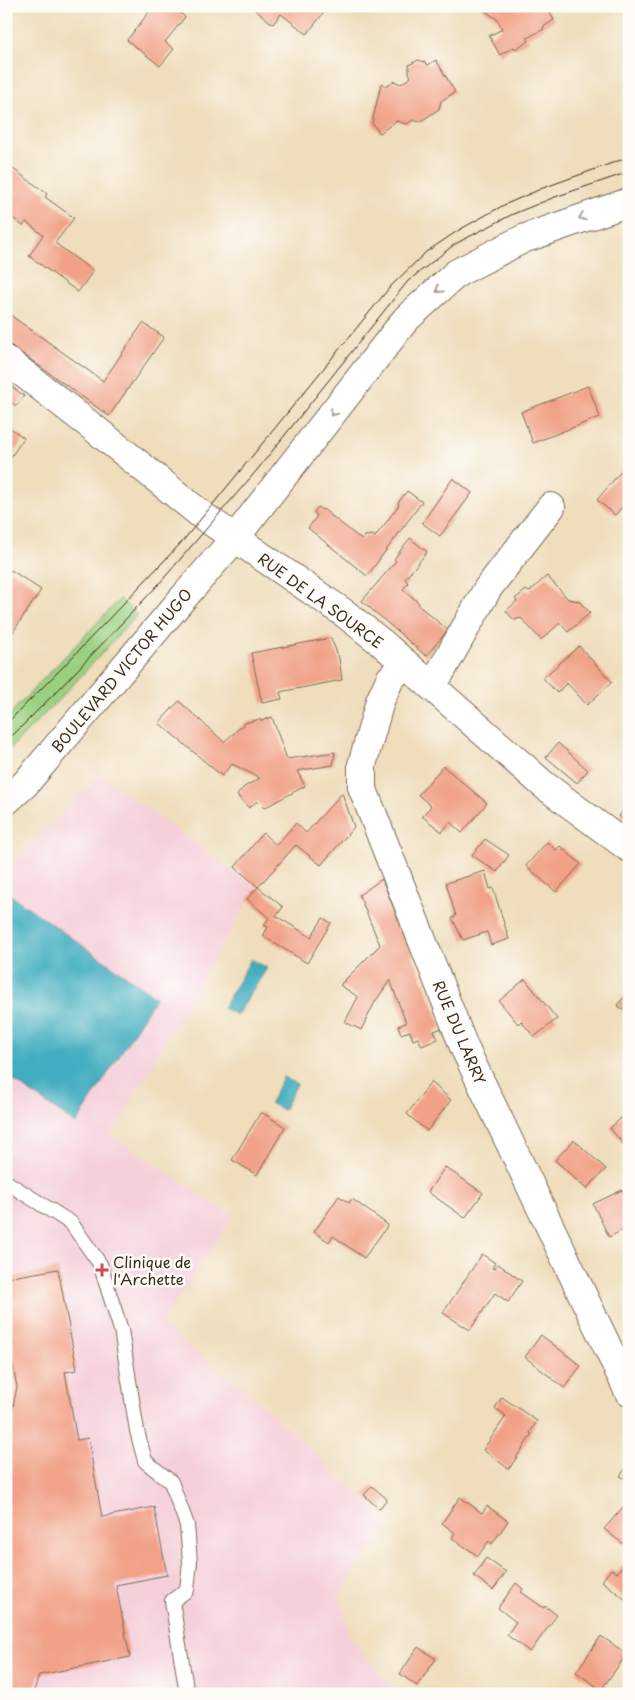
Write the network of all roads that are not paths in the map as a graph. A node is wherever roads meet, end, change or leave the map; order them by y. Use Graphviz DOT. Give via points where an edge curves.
graph roads {
  1 [pos="629,202"];
  2 [pos="6,360"];
  3 [pos="551,507"];
  4 [pos="235,538"];
  5 [pos="405,663"];
  6 [pos="430,685"];
  7 [pos="6,801"];
  8 [pos="629,848"];
  9 [pos="6,1182"];
  10 [pos="629,1392"];
  11 [pos="187,1694"];
  1 -- 4 [label="main road, BOULEVARD VICTOR HUGO, one-way" via="523,239 458,273 406,319"];
  2 -- 4 [label="main road, RUE DE LA SOURCE"];
  3 -- 6 [label="main road" via="488,588"];
  4 -- 5 [label="main road, RUE DE LA SOURCE" via="344,613"];
  4 -- 7 [label="main road, BOULEVARD VICTOR HUGO"];
  5 -- 6 [label="main road, RUE DE LA SOURCE"];
  5 -- 10 [label="main road, RUE DU LARRY" via="390,679 380,701 362,765 362,787 464,1047"];
  6 -- 8 [label="main road, RUE DE LA SOURCE" via="544,785"];
  9 -- 11 [label="lane" via="71,1223 100,1264 121,1330 145,1462 171,1482 187,1526 190,1562 187,1590 172,1601"];
}
